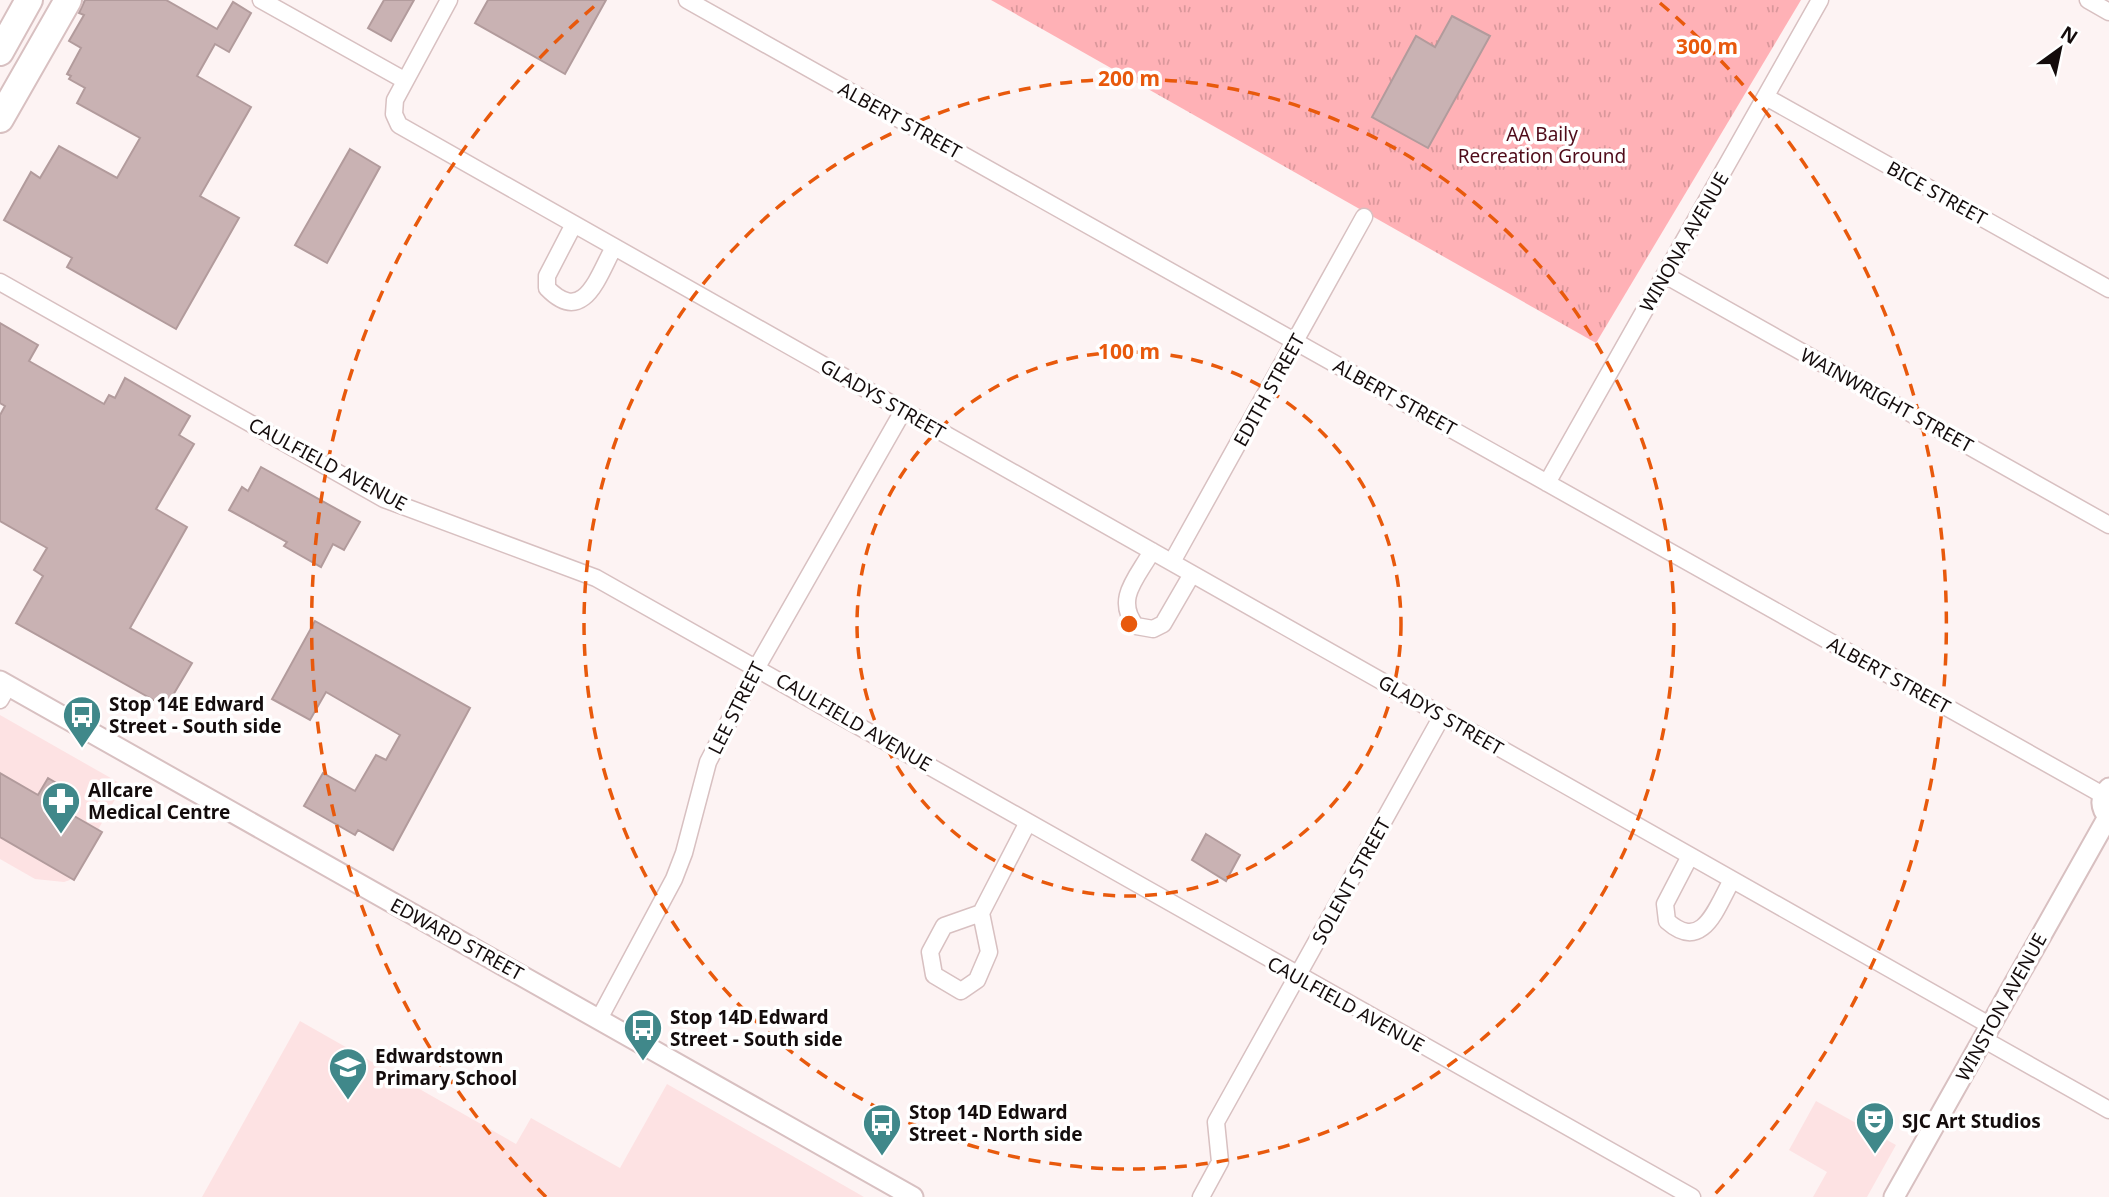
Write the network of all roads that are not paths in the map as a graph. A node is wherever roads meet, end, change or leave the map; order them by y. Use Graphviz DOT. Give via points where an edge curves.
graph roads {
  1 [pos="29,0"];
  2 [pos="68,0"];
  3 [pos="261,0"];
  4 [pos="449,0"];
  5 [pos="687,0"];
  6 [pos="1820,0"];
  7 [pos="2088,0"];
  8 [pos="2109,12"];
  9 [pos="0,52"];
  10 [pos="404,80"];
  11 [pos="1766,97"];
  12 [pos="0,119"];
  13 [pos="1364,217"];
  14 [pos="574,224"];
  15 [pos="614,247"];
  16 [pos="1665,275"];
  17 [pos="0,282"];
  18 [pos="2109,289"];
  19 [pos="1296,341"];
  20 [pos="903,411"];
  21 [pos="1547,483"];
  22 [pos="2109,525"];
  23 [pos="1152,551"];
  24 [pos="1172,562"];
  25 [pos="1192,574"];
  26 [pos="757,667"];
  27 [pos="3,689"];
  28 [pos="1442,716"];
  29 [pos="2106,791"];
  30 [pos="2109,817"];
  31 [pos="1028,822"];
  32 [pos="1690,856"];
  33 [pos="1732,880"];
  34 [pos="981,913"];
  35 [pos="1298,977"];
  36 [pos="599,1019"];
  37 [pos="1987,1032"];
  38 [pos="2109,1110"];
  39 [pos="914,1197"];
  40 [pos="1201,1197"];
  41 [pos="1692,1197"];
  42 [pos="1894,1197"];
  1 -- 9 [label="highway"];
  2 -- 12 [label="highway"];
  3 -- 10 [label="street"];
  4 -- 10 [label="street"];
  5 -- 19 [label="street, ALBERT STREET"];
  6 -- 11 [label="street, WINONA AVENUE"];
  7 -- 8 [label="street"];
  10 -- 14 [label="street, GLADYS STREET" via="395,100 399,125"];
  11 -- 16 [label="street, WINONA AVENUE"];
  11 -- 18 [label="street, BICE STREET"];
  13 -- 19 [label="street, EDITH STREET"];
  14 -- 15 [label="street, GLADYS STREET"];
  14 -- 15 [label="street" via="547,276 547,288 560,301 585,299"];
  15 -- 20 [label="street, GLADYS STREET"];
  16 -- 21 [label="street, WINONA AVENUE"];
  16 -- 22 [label="street, WAINWRIGHT STREET"];
  17 -- 26 [label="street, CAULFIELD AVENUE" via="384,499 596,578"];
  19 -- 21 [label="street, ALBERT STREET"];
  19 -- 24 [label="street, EDITH STREET"];
  20 -- 23 [label="street, GLADYS STREET"];
  20 -- 26 [label="street, LEE STREET"];
  21 -- 29 [label="street, ALBERT STREET"];
  23 -- 24 [label="street, GLADYS STREET"];
  23 -- 25 [label="street" via="1124,601 1126,614 1136,626 1163,624"];
  24 -- 25 [label="street, GLADYS STREET"];
  25 -- 28 [label="street, GLADYS STREET"];
  26 -- 31 [label="street, CAULFIELD AVENUE"];
  26 -- 36 [label="street, LEE STREET" via="708,762 674,879"];
  27 -- 36 [label="street, EDWARD STREET"];
  28 -- 32 [label="street, GLADYS STREET"];
  28 -- 35 [label="street, SOLENT STREET"];
  29 -- 30 [label="street" via="2102,806"];
  30 -- 37 [label="street, WINSTON AVENUE"];
  31 -- 34 [label="street"];
  31 -- 35 [label="street, CAULFIELD AVENUE"];
  32 -- 33 [label="street, GLADYS STREET"];
  32 -- 33 [label="street" via="1665,904 1667,921 1679,932 1696,933 1706,926"];
  33 -- 37 [label="street, GLADYS STREET"];
  34 -- 34 [label="street" via="944,926 930,951 934,975 961,991 977,980 989,952"];
  35 -- 40 [label="street, SOLENT STREET" via="1216,1122 1220,1162"];
  35 -- 41 [label="street, CAULFIELD AVENUE"];
  36 -- 39 [label="street, EDWARD STREET"];
  37 -- 38 [label="street, GLADYS STREET"];
  37 -- 42 [label="street, WINSTON AVENUE"];
}
